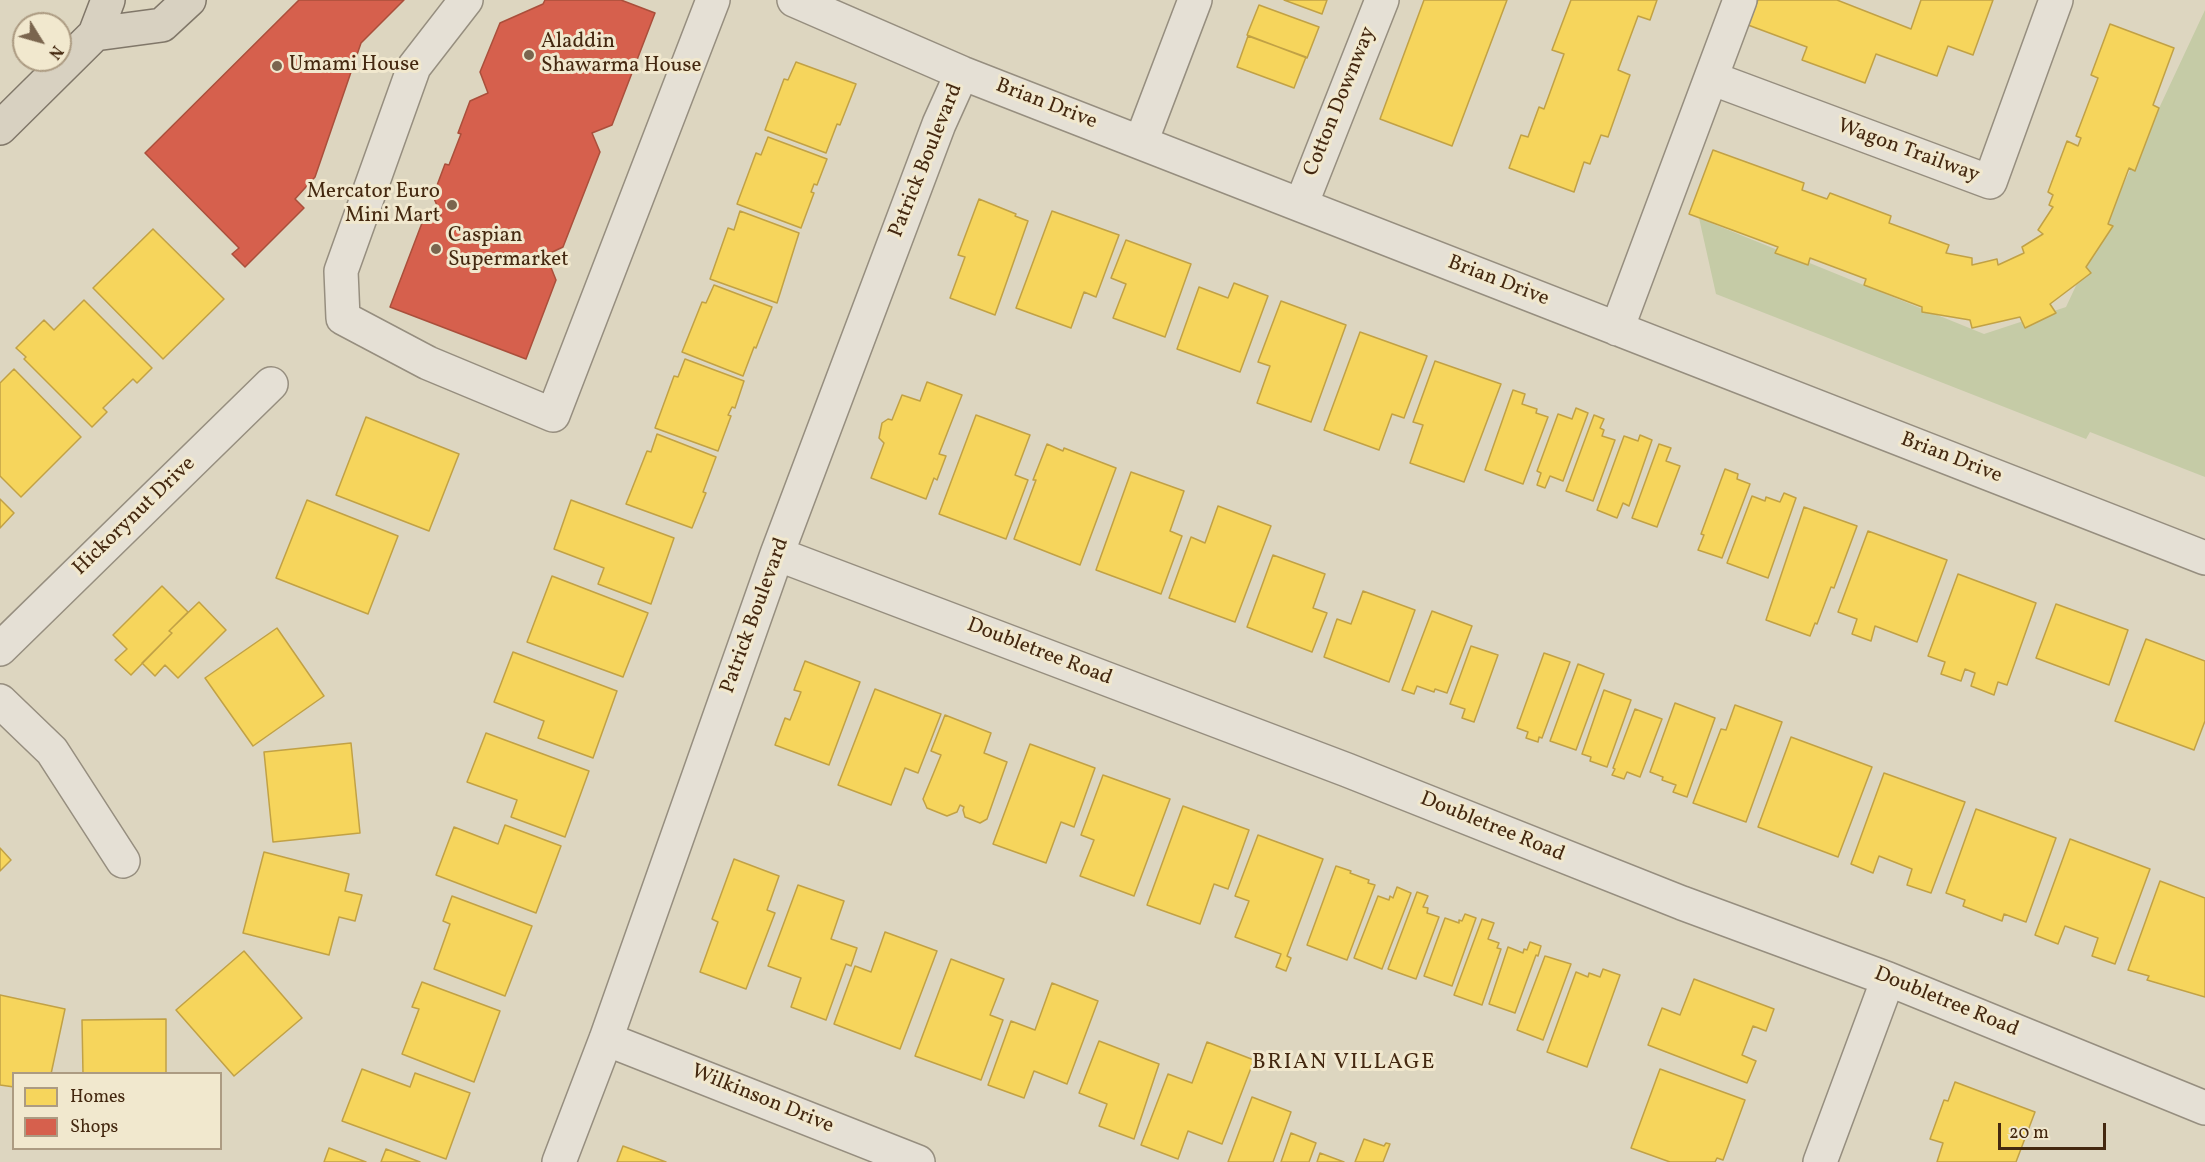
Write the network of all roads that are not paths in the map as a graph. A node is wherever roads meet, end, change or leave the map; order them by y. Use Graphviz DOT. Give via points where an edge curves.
graph roads {
  1 [pos="108,0"];
  2 [pos="189,0"];
  3 [pos="466,0"];
  4 [pos="713,0"];
  5 [pos="794,0"];
  6 [pos="1195,0"];
  7 [pos="1382,0"];
  8 [pos="1740,0"];
  9 [pos="2056,0"];
  10 [pos="95,34"];
  11 [pos="962,73"];
  12 [pos="1712,78"];
  13 [pos="0,128"];
  14 [pos="1141,142"];
  15 [pos="1301,205"];
  16 [pos="1617,329"];
  17 [pos="271,384"];
  18 [pos="777,554"];
  19 [pos="2205,558"];
  20 [pos="0,649"];
  21 [pos="0,701"];
  22 [pos="123,861"];
  23 [pos="1888,979"];
  24 [pos="606,1039"];
  25 [pos="2205,1108"];
  26 [pos="559,1162"];
  27 [pos="918,1162"];
  28 [pos="1820,1162"];
  1 -- 10 [label="main road"];
  2 -- 10 [label="main road" via="162,25"];
  3 -- 4 [label="street" via="414,67 341,271 343,318 429,363 553,415"];
  5 -- 11 [label="street, Brian Drive"];
  6 -- 14 [label="street"];
  7 -- 15 [label="street, Cotton Downway"];
  8 -- 12 [label="street"];
  9 -- 12 [label="street, Wagon Trailway" via="1990,182"];
  10 -- 13 [label="main road"];
  11 -- 14 [label="street, Brian Drive"];
  11 -- 18 [label="street, Patrick Boulevard" via="939,124"];
  12 -- 16 [label="street"];
  14 -- 15 [label="street, Brian Drive"];
  15 -- 16 [label="street, Brian Drive"];
  16 -- 19 [label="street, Brian Drive"];
  17 -- 20 [label="street, Hickorynut Drive"];
  18 -- 23 [label="street, Doubletree Road"];
  18 -- 24 [label="street, Patrick Boulevard"];
  21 -- 22 [label="street" via="52,751"];
  23 -- 25 [label="street, Doubletree Road"];
  23 -- 28 [label="street"];
  24 -- 26 [label="street, Patrick Boulevard"];
  24 -- 27 [label="street, Wilkinson Drive"];
}
